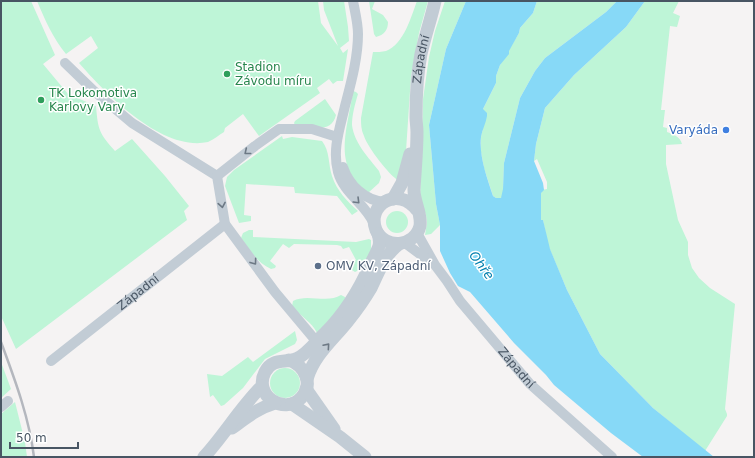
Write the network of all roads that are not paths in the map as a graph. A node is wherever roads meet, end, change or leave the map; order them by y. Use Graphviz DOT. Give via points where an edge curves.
graph roads {
  1 [pos="353,1"];
  2 [pos="435,1"];
  3 [pos="65,63"];
  4 [pos="416,119"];
  5 [pos="337,139"];
  6 [pos="217,176"];
  7 [pos="389,200"];
  8 [pos="418,210"];
  9 [pos="225,224"];
  10 [pos="376,229"];
  11 [pos="417,233"];
  12 [pos="402,243"];
  13 [pos="435,265"];
  14 [pos="316,341"];
  15 [pos="289,360"];
  16 [pos="51,361"];
  17 [pos="306,384"];
  18 [pos="262,386"];
  19 [pos="275,403"];
  20 [pos="292,404"];
  21 [pos="224,434"];
  22 [pos="340,437"];
  23 [pos="211,455"];
  24 [pos="364,457"];
  25 [pos="612,457"];
  1 -- 5 [label="street, Západní" via="358,46"];
  2 -- 4 [label="street, Západní" via="421,54"];
  3 -- 6 [label="street" via="132,123"];
  4 -- 7 [label="street, Západní" via="406,174 399,190"];
  4 -- 8 [label="street, Západní" via="414,190"];
  5 -- 6 [label="street, one-way" via="312,129 279,129"];
  5 -- 7 [label="street, Západní" via="342,163 351,183 368,198 378,202"];
  5 -- 10 [label="street, Západní, one-way" via="336,154 340,178 347,191 366,210"];
  6 -- 9 [label="street, one-way"];
  7 -- 8 [label="street, Západní" via="406,200"];
  7 -- 10 [label="street, Západní" via="378,209 375,216"];
  8 -- 11 [label="street, Západní" via="420,226"];
  9 -- 14 [label="street, one-way" via="275,292"];
  9 -- 16 [label="street, Západní"];
  10 -- 12 [label="street, Západní" via="387,241"];
  10 -- 14 [label="street, Západní" via="379,245 358,292 330,328"];
  11 -- 12 [label="street" via="412,239"];
  11 -- 13 [label="street, Západní"];
  12 -- 13 [label="street, Západní"];
  17 -- 12 [label="street, one-way" via="316,357 358,308 392,249"];
  13 -- 25 [label="street, Západní" via="460,301 530,384"];
  14 -- 15 [label="street, Západní" via="303,355"];
  15 -- 17 [label="street" via="301,367 306,374"];
  15 -- 18 [label="street, Západní" via="275,362 269,366 262,379"];
  17 -- 20 [label="street" via="303,395"];
  17 -- 22 [label="street"];
  18 -- 19 [label="street" via="269,399"];
  18 -- 21 [label="street, Západní" via="236,415"];
  19 -- 20 [label="street, Západní"];
  19 -- 21 [label="street, Západní" via="254,411"];
  20 -- 22 [label="street"];
  21 -- 23 [label="street, Západní"];
  22 -- 24 [label="street"];
}
